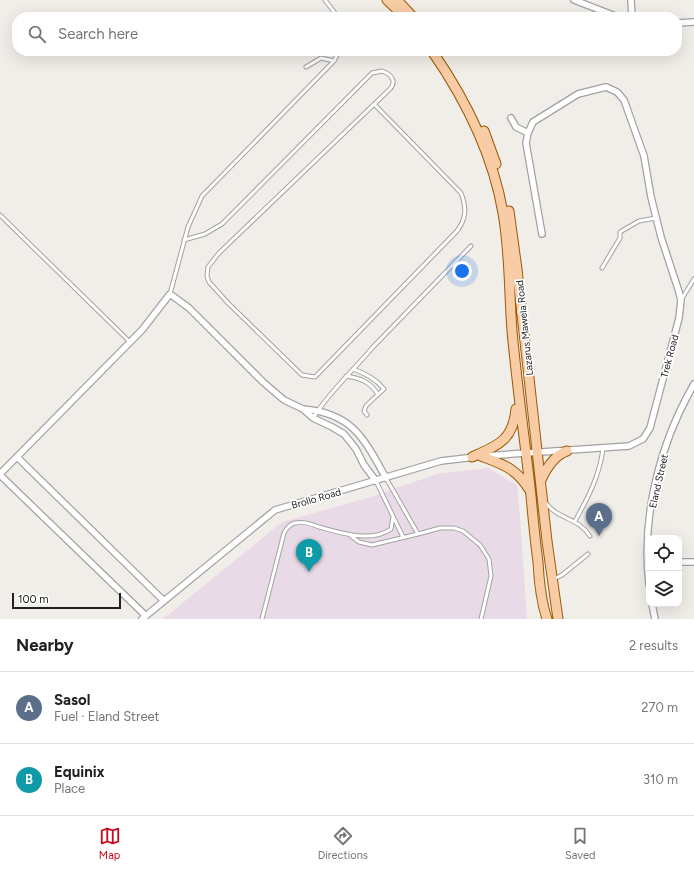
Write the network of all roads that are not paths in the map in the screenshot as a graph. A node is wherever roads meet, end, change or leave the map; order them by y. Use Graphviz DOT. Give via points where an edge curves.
graph roads {
  1 [pos="325,0"];
  2 [pos="387,0"];
  3 [pos="396,0"];
  4 [pos="574,0"];
  5 [pos="631,0"];
  6 [pos="334,12"];
  7 [pos="399,12"];
  8 [pos="408,12"];
  9 [pos="605,12"];
  10 [pos="632,12"];
  11 [pos="694,22"];
  12 [pos="682,23"];
  13 [pos="336,56"];
  14 [pos="435,56"];
  15 [pos="443,56"];
  16 [pos="334,61"];
  17 [pos="306,67"];
  18 [pos="374,104"];
  19 [pos="511,118"];
  20 [pos="528,133"];
  21 [pos="0,214"];
  22 [pos="656,218"];
  23 [pos="542,234"];
  24 [pos="184,240"];
  25 [pos="471,246"];
  26 [pos="602,268"];
  27 [pos="694,279"];
  28 [pos="170,294"];
  29 [pos="681,300"];
  30 [pos="130,342"];
  31 [pos="353,369"];
  32 [pos="346,376"];
  33 [pos="694,384"];
  34 [pos="518,390"];
  35 [pos="378,395"];
  36 [pos="303,409"];
  37 [pos="318,410"];
  38 [pos="367,415"];
  39 [pos="313,418"];
  40 [pos="603,448"];
  41 [pos="538,451"];
  42 [pos="567,451"];
  43 [pos="525,452"];
  44 [pos="476,456"];
  45 [pos="17,457"];
  46 [pos="0,474"];
  47 [pos="386,478"];
  48 [pos="541,480"];
  49 [pos="376,481"];
  50 [pos="530,492"];
  51 [pos="543,498"];
  52 [pos="393,517"];
  53 [pos="575,521"];
  54 [pos="418,534"];
  55 [pos="649,535"];
  56 [pos="351,536"];
  57 [pos="590,536"];
  58 [pos="403,537"];
  59 [pos="588,554"];
  60 [pos="682,562"];
  61 [pos="694,562"];
  62 [pos="552,580"];
  63 [pos="164,601"];
  64 [pos="653,607"];
  65 [pos="144,617"];
  66 [pos="262,619"];
  67 [pos="481,619"];
  68 [pos="547,619"];
  69 [pos="558,619"];
  70 [pos="655,619"];
  1 -- 6 [label="lane"];
  2 -- 7 [label="main road"];
  3 -- 8 [label="main road"];
  4 -- 9 [label="street"];
  5 -- 10 [label="street"];
  11 -- 12 [label="street"];
  13 -- 16 [label="lane"];
  14 -- 34 [label="main road, Lazarus Mawela Road" via="473,120 499,194 507,247"];
  15 -- 41 [label="main road, Lazarus Mawela Road" via="479,119 491,147 504,190 514,246"];
  16 -- 17 [label="lane" via="321,58"];
  16 -- 24 [label="lane" via="202,196"];
  18 -- 18 [label="lane" via="458,189 464,199 465,216 457,231 315,377 302,375 228,303 210,282 206,271 219,253"];
  18 -- 24 [label="lane" via="393,85 392,77 382,71 374,72 365,79 222,224 205,234"];
  19 -- 20 [label="street" via="516,127"];
  20 -- 22 [label="street, Trek Road" via="533,122 578,94 606,87 617,92 624,100 644,156"];
  20 -- 23 [label="street" via="526,143"];
  21 -- 30 [label="lane"];
  22 -- 26 [label="lane" via="639,221 620,232 620,238"];
  22 -- 29 [label="street, Trek Road"];
  24 -- 28 [label="lane"];
  25 -- 31 [label="lane"];
  27 -- 29 [label="lane"];
  28 -- 30 [label="street"];
  28 -- 36 [label="street" via="188,308 284,400"];
  29 -- 40 [label="street, Trek Road" via="679,318 650,428 637,443"];
  30 -- 45 [label="street"];
  31 -- 32 [label="lane"];
  31 -- 35 [label="lane" via="376,381 384,390"];
  32 -- 35 [label="lane" via="364,380"];
  32 -- 37 [label="lane"];
  33 -- 55 [label="street, Eland Street" via="665,448 650,515"];
  34 -- 43 [label="main road, Lazarus Mawela Road"];
  34 -- 44 [label="main road" via="516,416 511,432 496,446"];
  35 -- 38 [label="lane" via="366,406 364,411"];
  36 -- 37 [label="street"];
  36 -- 39 [label="street"];
  37 -- 39 [label="lane"];
  37 -- 47 [label="street" via="340,419 359,433"];
  39 -- 49 [label="street" via="338,430 351,441"];
  40 -- 42 [label="street, Trek Road"];
  40 -- 53 [label="lane" via="595,482"];
  41 -- 42 [label="street, Trek Road"];
  41 -- 43 [label="street, Trek Road"];
  41 -- 48 [label="main road, Lazarus Mawela Road"];
  42 -- 48 [label="main road" via="562,452 550,465"];
  43 -- 44 [label="street, Brollo Road"];
  43 -- 50 [label="main road, Lazarus Mawela Road"];
  44 -- 47 [label="street, Brollo Road" via="441,461"];
  44 -- 50 [label="main road" via="512,469 524,481"];
  45 -- 46 [label="street"];
  45 -- 63 [label="street"];
  46 -- 65 [label="street"];
  47 -- 49 [label="street, Brollo Road"];
  47 -- 54 [label="lane"];
  48 -- 51 [label="main road, Lazarus Mawela Road"];
  49 -- 52 [label="lane"];
  49 -- 63 [label="street, Brollo Road" via="274,510"];
  50 -- 68 [label="main road" via="540,588"];
  51 -- 53 [label="lane" via="555,512"];
  51 -- 62 [label="main road, Lazarus Mawela Road"];
  52 -- 56 [label="lane" via="391,529 386,533"];
  52 -- 58 [label="lane"];
  53 -- 57 [label="lane"];
  54 -- 58 [label="lane"];
  54 -- 67 [label="lane" via="440,528 454,528 463,531 480,545 489,559 491,576"];
  56 -- 58 [label="lane" via="359,542 372,545"];
  56 -- 66 [label="lane" via="306,523 295,523 287,528"];
  59 -- 62 [label="lane"];
  60 -- 61 [label="street"];
  62 -- 69 [label="main road, Lazarus Mawela Road"];
  63 -- 65 [label="street, Brollo Road"];
  64 -- 70 [label="street"];
}
